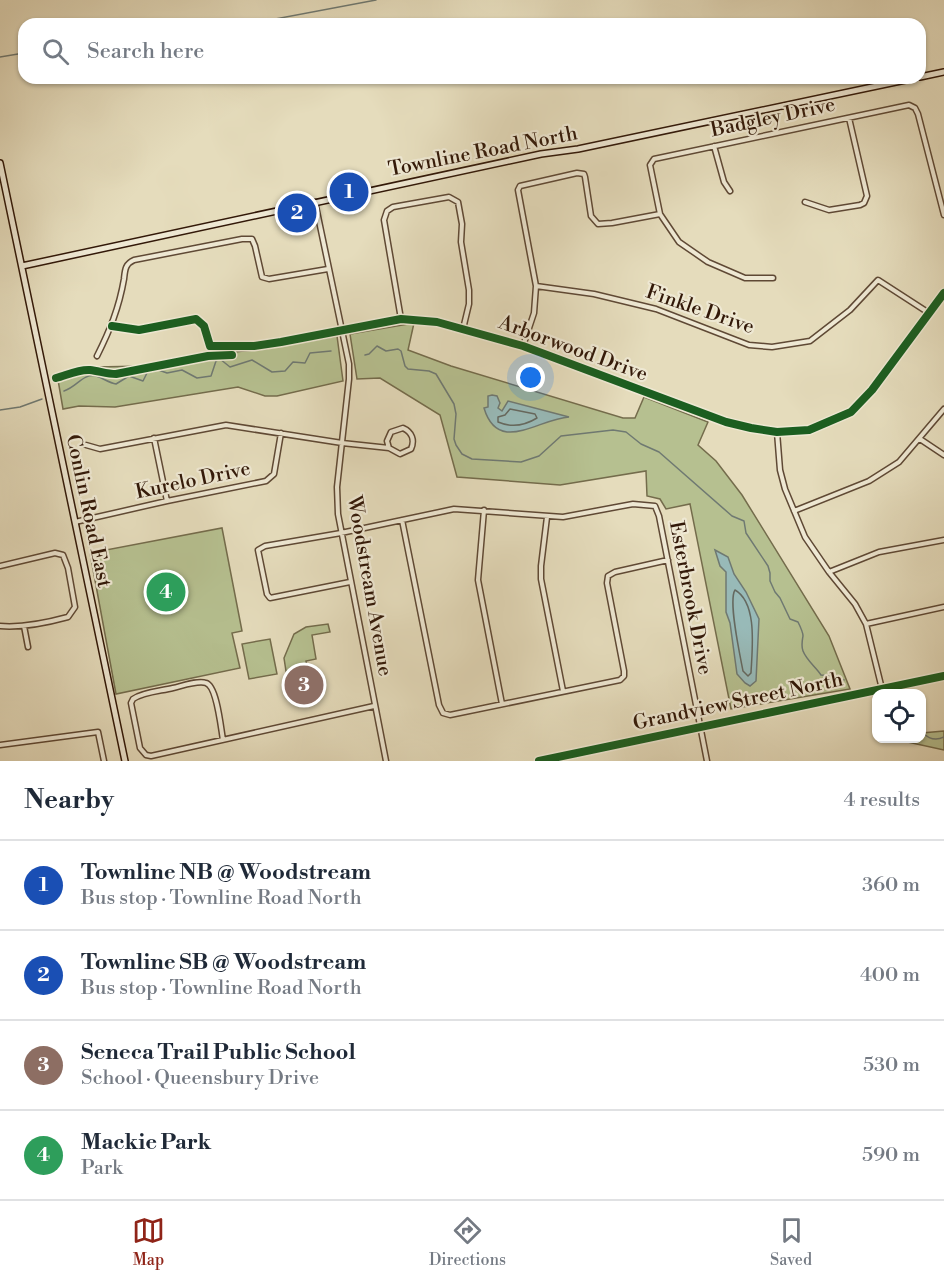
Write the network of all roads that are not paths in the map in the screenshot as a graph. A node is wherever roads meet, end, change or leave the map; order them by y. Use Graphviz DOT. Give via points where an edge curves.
graph roads {
  1 [pos="944,72"];
  2 [pos="926,76"];
  3 [pos="887,84"];
  4 [pos="849,118"];
  5 [pos="714,146"];
  6 [pos="0,163"];
  7 [pos="730,191"];
  8 [pos="315,202"];
  9 [pos="805,202"];
  10 [pos="660,214"];
  11 [pos="944,215"];
  12 [pos="21,266"];
  13 [pos="328,269"];
  14 [pos="773,278"];
  15 [pos="536,286"];
  16 [pos="944,293"];
  17 [pos="929,313"];
  18 [pos="401,319"];
  19 [pos="112,326"];
  20 [pos="463,329"];
  21 [pos="341,330"];
  22 [pos="523,346"];
  23 [pos="97,356"];
  24 [pos="944,409"];
  25 [pos="777,432"];
  26 [pos="281,433"];
  27 [pos="154,438"];
  28 [pos="920,439"];
  29 [pos="342,443"];
  30 [pos="86,445"];
  31 [pos="389,448"];
  32 [pos="944,455"];
  33 [pos="167,501"];
  34 [pos="484,510"];
  35 [pos="794,511"];
  36 [pos="546,517"];
  37 [pos="402,520"];
  38 [pos="74,522"];
  39 [pos="340,533"];
  40 [pos="944,540"];
  41 [pos="668,560"];
  42 [pos="0,566"];
  43 [pos="829,572"];
  44 [pos="350,582"];
  45 [pos="944,607"];
  46 [pos="866,624"];
  47 [pos="0,626"];
  48 [pos="24,626"];
  49 [pos="28,647"];
  50 [pos="944,676"];
  51 [pos="882,689"];
  52 [pos="563,691"];
  53 [pos="872,691"];
  54 [pos="502,704"];
  55 [pos="375,706"];
  56 [pos="700,726"];
  57 [pos="223,740"];
  58 [pos="0,745"];
  59 [pos="104,761"];
  60 [pos="125,761"];
  61 [pos="386,761"];
  62 [pos="539,761"];
  63 [pos="707,761"];
  1 -- 2 [label="street"];
  3 -- 8 [label="street, Townline Road North"];
  4 -- 5 [label="street, Badgley Drive"];
  4 -- 9 [label="street" via="867,196 864,202 828,210"];
  4 -- 11 [label="street, Badgley Drive" via="909,105 915,108"];
  5 -- 7 [label="street"];
  5 -- 10 [label="street, Badgley Drive" via="652,161"];
  6 -- 12 [label="street, Conlin Road East"];
  8 -- 12 [label="street, Townline Road North"];
  8 -- 13 [label="street, Woodstream Avenue"];
  10 -- 14 [label="street" via="679,242 708,262 745,278"];
  10 -- 15 [label="street" via="598,224 591,216 584,174 577,172 520,186"];
  12 -- 38 [label="street, Conlin Road East"];
  13 -- 19 [label="street" via="262,277 252,239 134,260 125,268"];
  13 -- 21 [label="street, Woodstream Avenue"];
  15 -- 17 [label="street, Finkle Drive" via="594,294 656,309 749,345 772,347 810,341 850,310 878,280"];
  15 -- 22 [label="street" via="534,313"];
  16 -- 17 [label="street, Arborwood Drive"];
  17 -- 25 [label="street, Arborwood Drive" via="851,412 809,430"];
  18 -- 20 [label="street, Arborwood Drive"];
  18 -- 20 [label="street" via="386,214 393,207 449,196 458,202 469,290"];
  18 -- 21 [label="street, Arborwood Drive"];
  19 -- 21 [label="street, Arborwood Drive" via="139,330 196,319 204,326 210,346 281,342"];
  19 -- 23 [label="street"];
  20 -- 22 [label="street, Arborwood Drive"];
  21 -- 29 [label="street, Woodstream Avenue" via="349,364"];
  22 -- 25 [label="street, Arborwood Drive" via="726,422"];
  24 -- 28 [label="street"];
  25 -- 35 [label="street" via="780,470"];
  26 -- 27 [label="street" via="226,425"];
  26 -- 29 [label="street"];
  26 -- 33 [label="street, Kurelo Drive" via="272,478"];
  27 -- 30 [label="street" via="100,449"];
  27 -- 33 [label="street"];
  28 -- 32 [label="street"];
  28 -- 35 [label="street" via="883,473"];
  29 -- 31 [label="street"];
  29 -- 39 [label="street, Woodstream Avenue" via="337,487"];
  31 -- 31 [label="street" via="391,432 403,428 411,433 414,441 408,452 400,454"];
  33 -- 38 [label="street, Kurelo Drive"];
  34 -- 36 [label="street, Esterbrook Drive"];
  34 -- 37 [label="street, Esterbrook Drive" via="453,509"];
  34 -- 54 [label="street" via="478,580"];
  35 -- 43 [label="street" via="805,537"];
  36 -- 41 [label="street, Esterbrook Drive" via="580,515 633,504 655,506"];
  36 -- 52 [label="street" via="541,579"];
  37 -- 39 [label="street, Esterbrook Drive"];
  37 -- 54 [label="street" via="440,710 450,715"];
  38 -- 60 [label="street, Conlin Road East"];
  39 -- 44 [label="street, Woodstream Avenue"];
  39 -- 44 [label="street, Esterbrook Drive" via="258,550 270,597"];
  40 -- 43 [label="street" via="879,552"];
  41 -- 52 [label="street" via="608,576 622,678"];
  41 -- 56 [label="street, Esterbrook Drive"];
  42 -- 48 [label="street" via="55,553 66,560 75,607 68,617"];
  43 -- 46 [label="street"];
  44 -- 55 [label="street, Woodstream Avenue"];
  45 -- 46 [label="street"];
  46 -- 51 [label="street"];
  47 -- 48 [label="street"];
  48 -- 49 [label="street"];
  50 -- 51 [label="street, Grandview Street North"];
  52 -- 54 [label="street"];
  53 -- 56 [label="street, Grandview Street North"];
  55 -- 57 [label="street"];
  55 -- 61 [label="street, Woodstream Avenue"];
  56 -- 62 [label="street, Grandview Street North"];
  56 -- 63 [label="street, Esterbrook Drive"];
  57 -- 57 [label="street" via="213,690 207,683 132,699 140,748 146,755"];
  58 -- 59 [label="street" via="98,732"];
}
